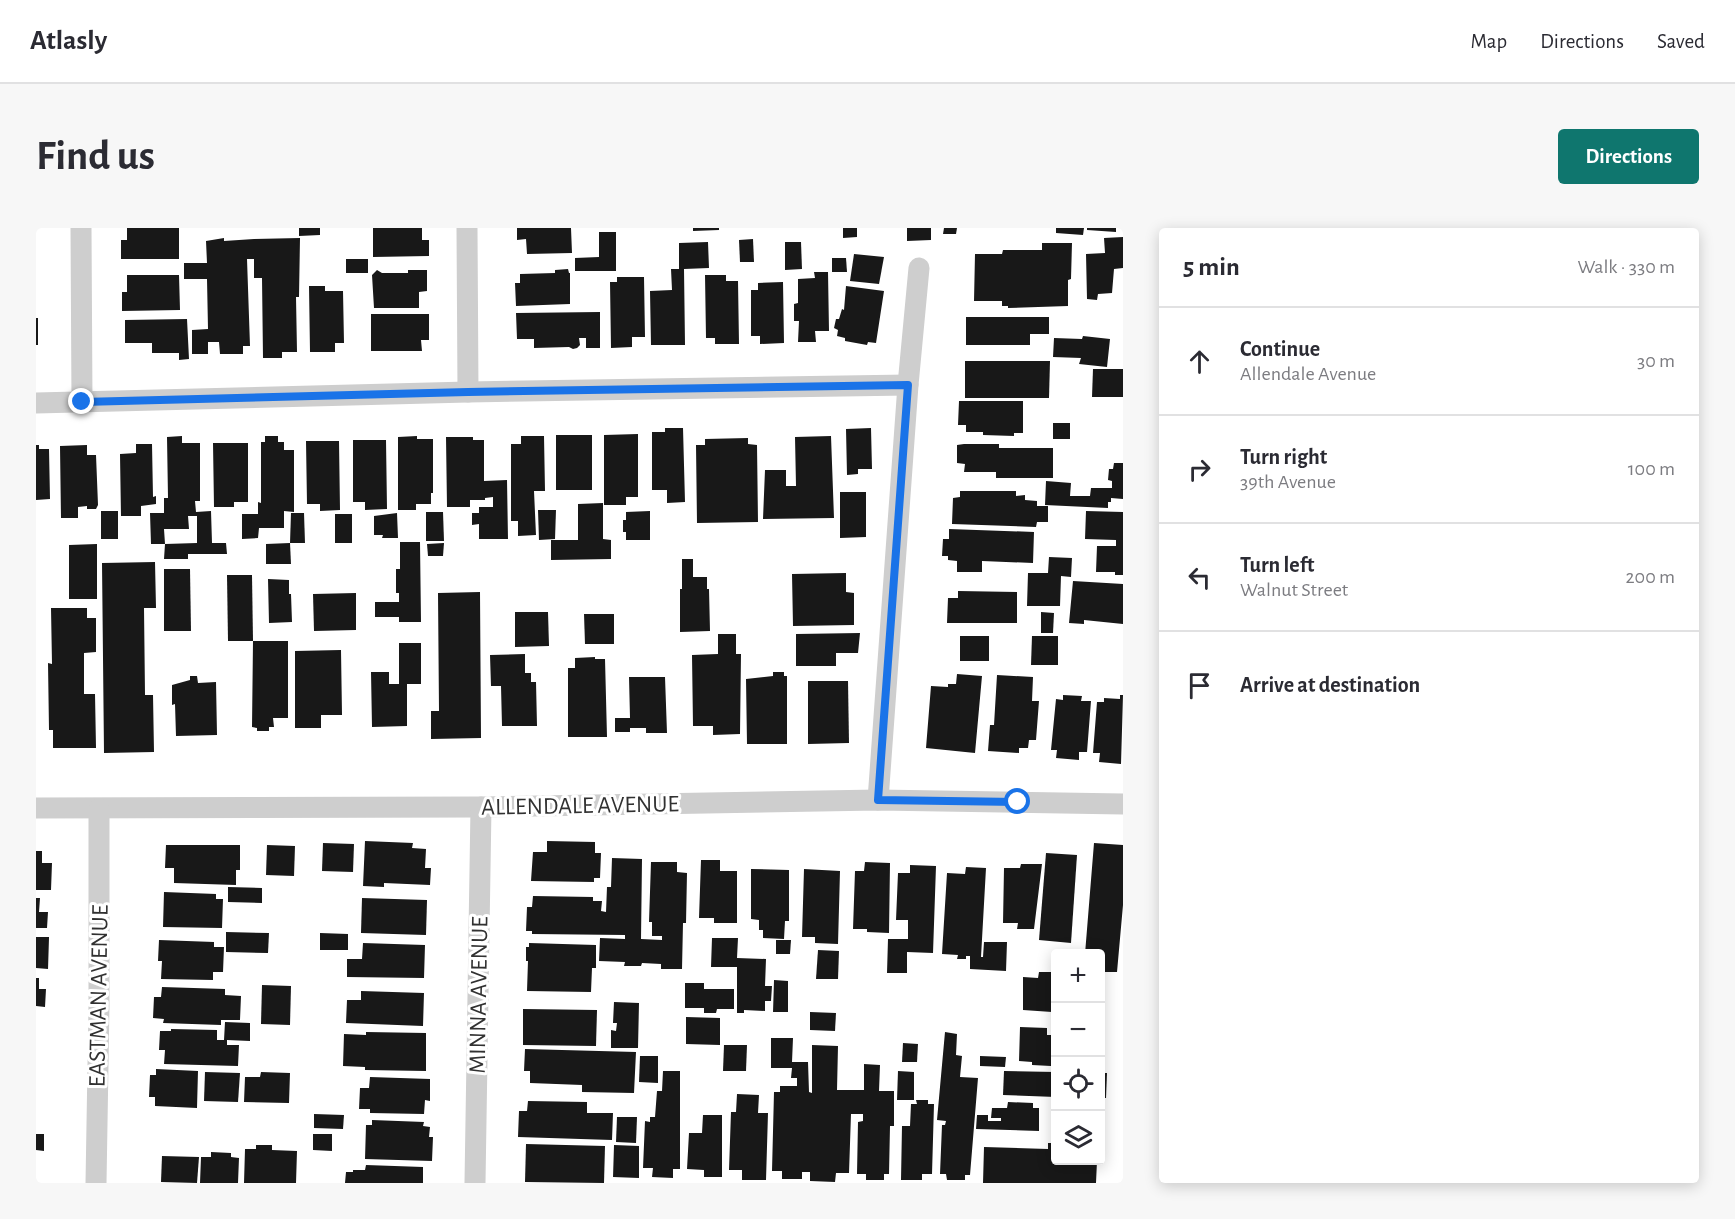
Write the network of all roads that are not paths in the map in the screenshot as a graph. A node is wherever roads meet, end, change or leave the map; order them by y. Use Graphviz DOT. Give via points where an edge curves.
graph roads {
  1 [pos="81,228"];
  2 [pos="467,228"];
  3 [pos="919,268"];
  4 [pos="908,385"];
  5 [pos="468,392"];
  6 [pos="82,402"];
  7 [pos="36,403"];
  8 [pos="878,800"];
  9 [pos="1123,804"];
  10 [pos="481,807"];
  11 [pos="36,808"];
  12 [pos="99,809"];
  13 [pos="96,1183"];
  14 [pos="475,1183"];
  1 -- 6 [label="street"];
  2 -- 5 [label="street"];
  3 -- 4 [label="street"];
  4 -- 5 [label="street"];
  4 -- 8 [label="street"];
  5 -- 6 [label="street"];
  6 -- 7 [label="street"];
  8 -- 9 [label="street, ALLENDALE AVENUE"];
  8 -- 10 [label="street, ALLENDALE AVENUE"];
  10 -- 12 [label="street, ALLENDALE AVENUE"];
  10 -- 14 [label="street, MINNA AVENUE"];
  11 -- 12 [label="street, ALLENDALE AVENUE"];
  12 -- 13 [label="street, EASTMAN AVENUE"];
}
